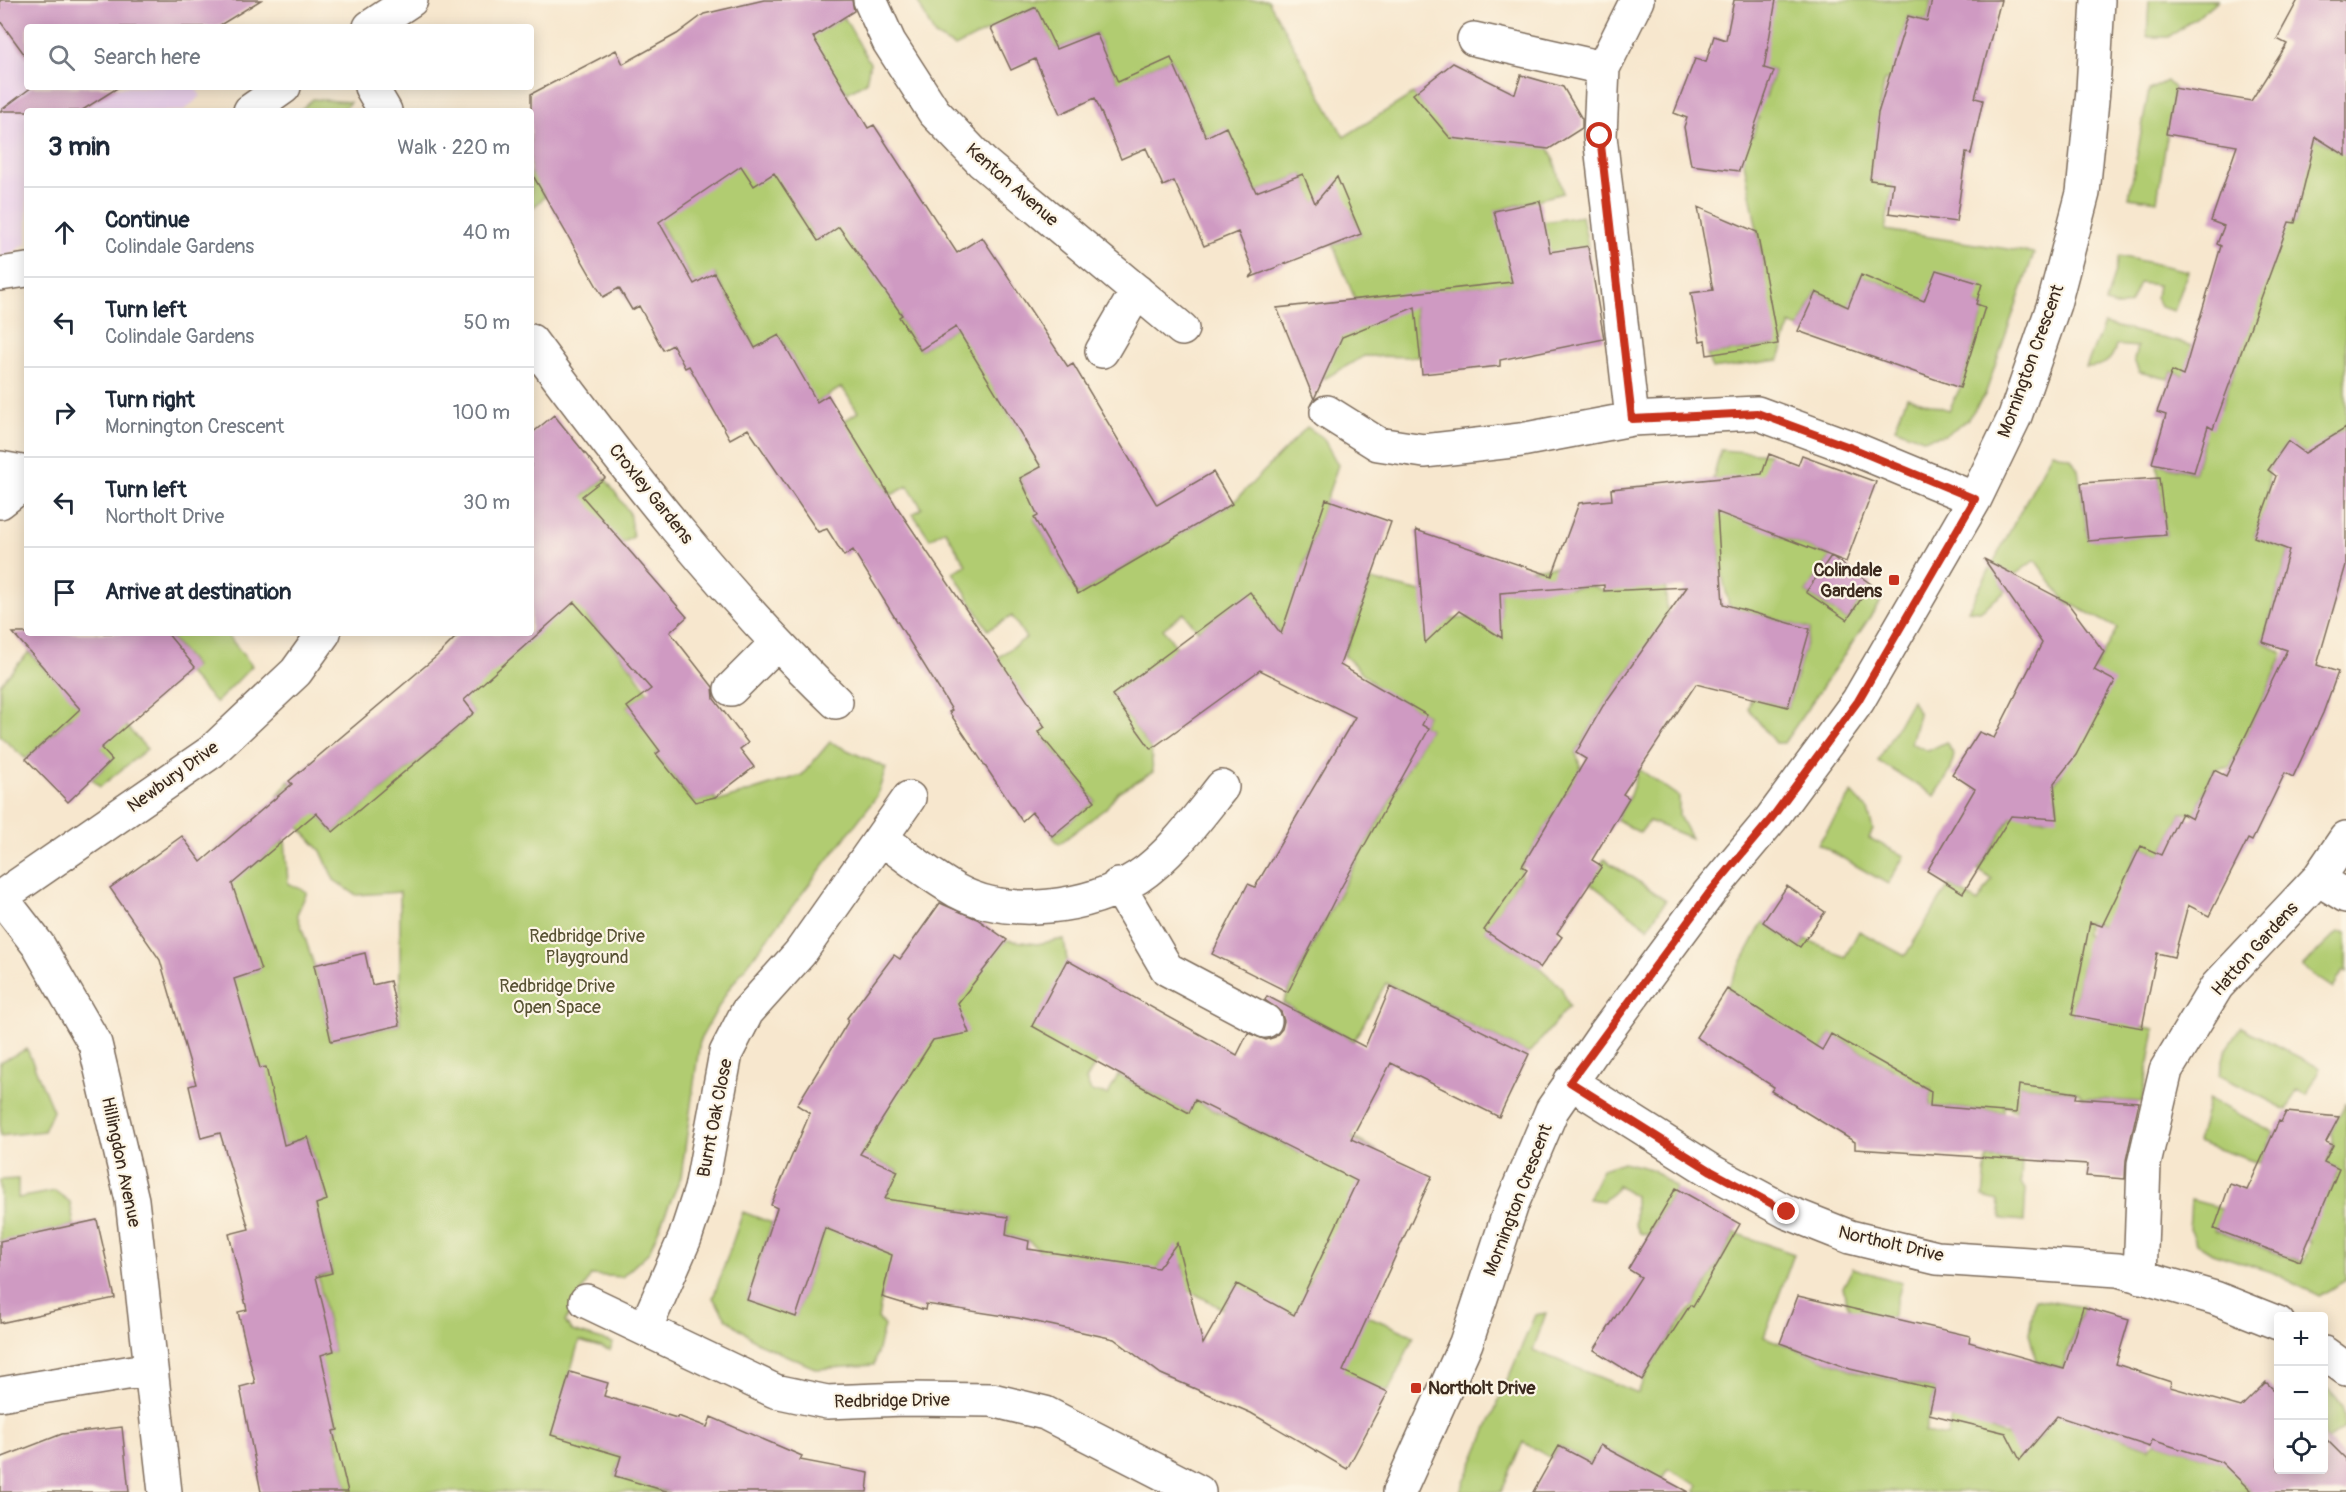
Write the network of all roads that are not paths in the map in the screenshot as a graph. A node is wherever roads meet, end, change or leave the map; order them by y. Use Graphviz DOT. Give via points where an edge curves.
graph roads {
  1 [pos="411,0"];
  2 [pos="870,0"];
  3 [pos="1637,0"];
  4 [pos="2098,0"];
  5 [pos="375,24"];
  6 [pos="1474,39"];
  7 [pos="1603,68"];
  8 [pos="280,90"];
  9 [pos="373,90"];
  10 [pos="254,108"];
  11 [pos="383,108"];
  12 [pos="24,270"];
  13 [pos="0,274"];
  14 [pos="1137,291"];
  15 [pos="1182,329"];
  16 [pos="534,345"];
  17 [pos="1102,351"];
  18 [pos="1327,412"];
  19 [pos="1632,419"];
  20 [pos="0,468"];
  21 [pos="24,472"];
  22 [pos="24,483"];
  23 [pos="1975,499"];
  24 [pos="0,502"];
  25 [pos="322,636"];
  26 [pos="776,644"];
  27 [pos="731,689"];
  28 [pos="836,702"];
  29 [pos="1222,787"];
  30 [pos="909,798"];
  31 [pos="881,838"];
  32 [pos="2346,838"];
  33 [pos="2318,879"];
  34 [pos="1118,885"];
  35 [pos="1,897"];
  36 [pos="2346,897"];
  37 [pos="1265,1021"];
  38 [pos="1570,1082"];
  39 [pos="2140,1277"];
  40 [pos="586,1301"];
  41 [pos="2274,1321"];
  42 [pos="645,1329"];
  43 [pos="2328,1356"];
  44 [pos="2346,1369"];
  45 [pos="151,1370"];
  46 [pos="0,1394"];
  47 [pos="165,1492"];
  48 [pos="1198,1492"];
  49 [pos="1399,1492"];
  1 -- 5 [label="street"];
  2 -- 14 [label="street, Kenton Avenue" via="889,42 942,120 982,162"];
  3 -- 7 [label="street"];
  4 -- 23 [label="street, Mornington Crescent" via="2083,193 2054,304 2019,405"];
  6 -- 7 [label="street"];
  7 -- 19 [label="street" via="1600,136"];
  8 -- 10 [label="street"];
  9 -- 11 [label="street"];
  12 -- 13 [label="street"];
  14 -- 15 [label="street, Kenton Avenue"];
  14 -- 17 [label="street"];
  16 -- 26 [label="street, Croxley Gardens"];
  18 -- 19 [label="street" via="1378,444 1424,451 1521,440"];
  19 -- 23 [label="street" via="1757,413"];
  20 -- 21 [label="street"];
  22 -- 24 [label="street"];
  23 -- 38 [label="street, Mornington Crescent" via="1858,701 1771,819 1709,893"];
  25 -- 35 [label="street, Newbury Drive" via="296,672 211,752"];
  26 -- 27 [label="street"];
  26 -- 28 [label="street, Croxley Gardens"];
  29 -- 34 [label="street" via="1185,834 1138,877"];
  30 -- 31 [label="street, Burnt Oak Close"];
  31 -- 34 [label="street" via="958,892 996,904 1046,907 1099,895"];
  31 -- 42 [label="street, Burnt Oak Close" via="800,953 747,1012 726,1053 701,1188 685,1238"];
  32 -- 33 [label="street, Hatton Gardens"];
  33 -- 36 [label="street"];
  33 -- 39 [label="street, Hatton Gardens" via="2217,986 2166,1070 2144,1164"];
  34 -- 37 [label="street" via="1167,969"];
  35 -- 45 [label="street, Hillingdon Avenue" via="38,945 95,1044 132,1200"];
  38 -- 39 [label="street, Northolt Drive" via="1711,1171 1787,1212 1850,1238 1937,1258 2118,1270"];
  38 -- 49 [label="street, Mornington Crescent" via="1552,1110 1512,1204 1466,1343"];
  39 -- 41 [label="street, Northolt Drive" via="2215,1298"];
  40 -- 42 [label="street, Redbridge Drive"];
  42 -- 48 [label="street, Redbridge Drive" via="775,1391 828,1402 992,1400 1045,1413"];
  43 -- 44 [label="street"];
  45 -- 46 [label="street"];
  45 -- 47 [label="street, Hillingdon Avenue"];
}
